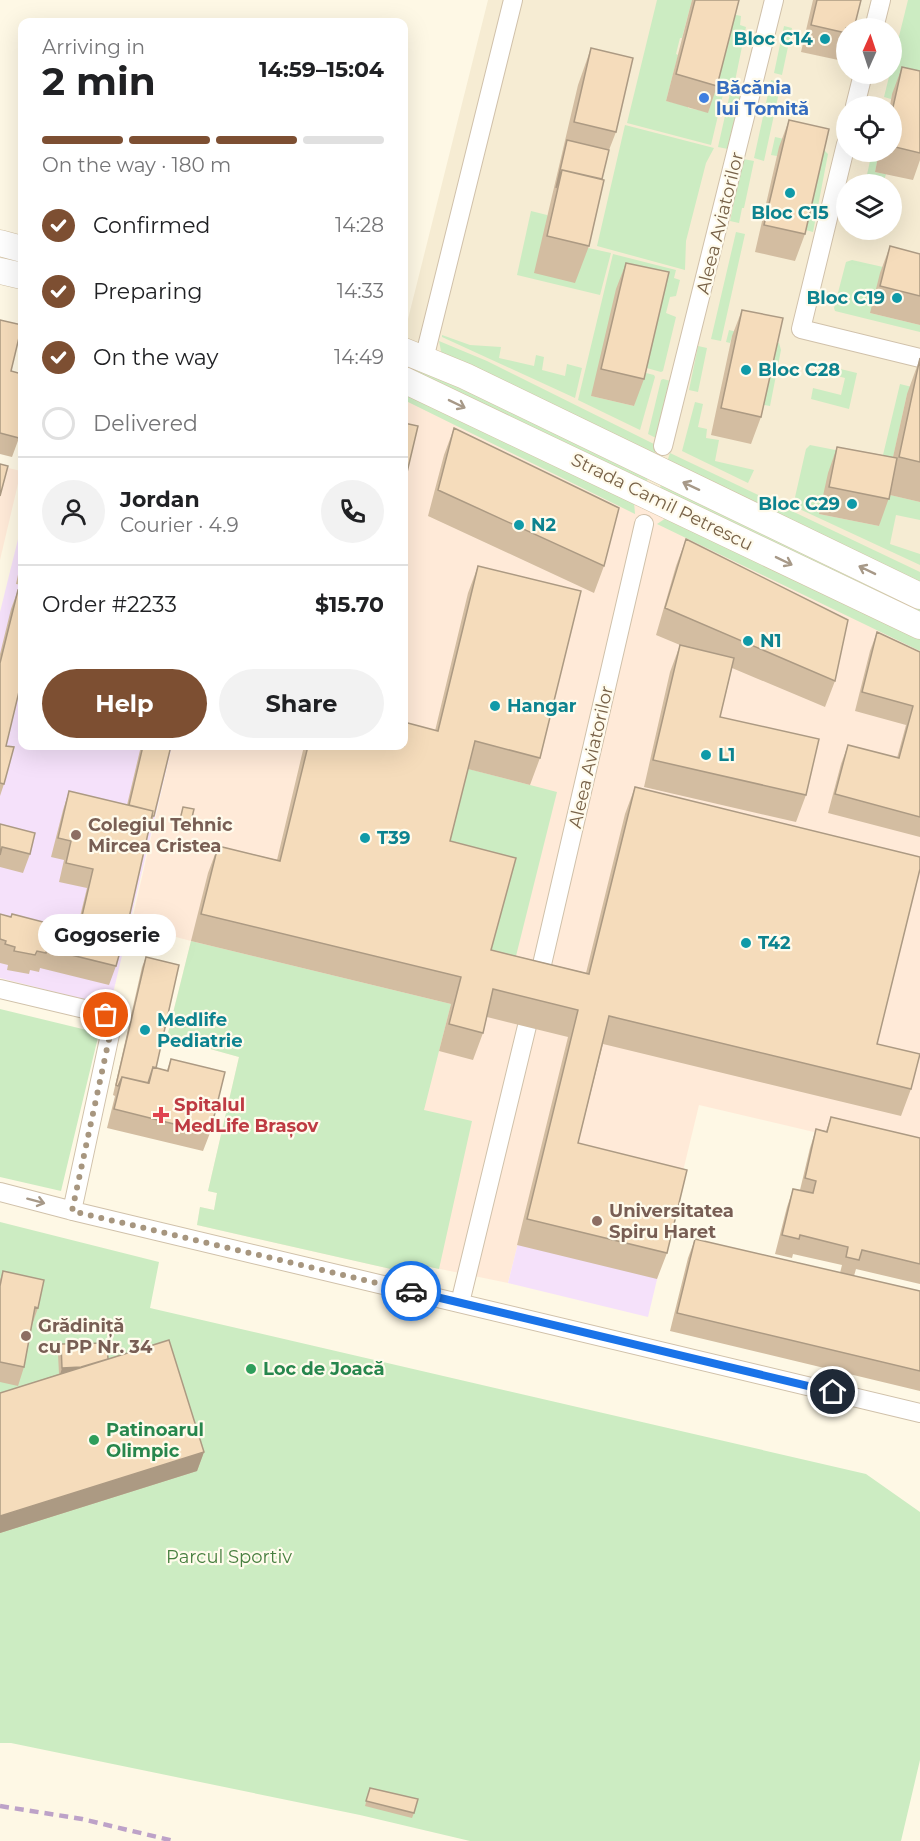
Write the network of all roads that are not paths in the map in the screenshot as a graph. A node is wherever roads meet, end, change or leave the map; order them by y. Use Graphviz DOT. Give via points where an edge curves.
graph roads {
  1 [pos="513,0"];
  2 [pos="774,0"];
  3 [pos="881,0"];
  4 [pos="876,18"];
  5 [pos="842,162"];
  6 [pos="0,243"];
  7 [pos="18,248"];
  8 [pos="0,271"];
  9 [pos="18,275"];
  10 [pos="414,355"];
  11 [pos="920,358"];
  12 [pos="408,382"];
  13 [pos="663,446"];
  14 [pos="644,524"];
  15 [pos="920,596"];
  16 [pos="920,626"];
  17 [pos="0,989"];
  18 [pos="536,990"];
  19 [pos="527,1026"];
  20 [pos="0,1192"];
  21 [pos="72,1211"];
  22 [pos="460,1303"];
  23 [pos="920,1413"];
  1 -- 10 [label="street, Strada Camil Petrescu"];
  2 -- 13 [label="street, Aleea Aviatorilor"];
  3 -- 4 [label="street"];
  5 -- 11 [label="street" via="801,329"];
  6 -- 7 [label="street"];
  8 -- 9 [label="street"];
  15 -- 10 [label="street, Strada Camil Petrescu, one-way"];
  12 -- 16 [label="street, Strada Camil Petrescu, one-way"];
  14 -- 18 [label="street, Aleea Aviatorilor"];
  17 -- 21 [label="street" via="114,1016"];
  19 -- 22 [label="street"];
  20 -- 21 [label="street, one-way"];
  21 -- 22 [label="street"];
  22 -- 23 [label="street"];
}
